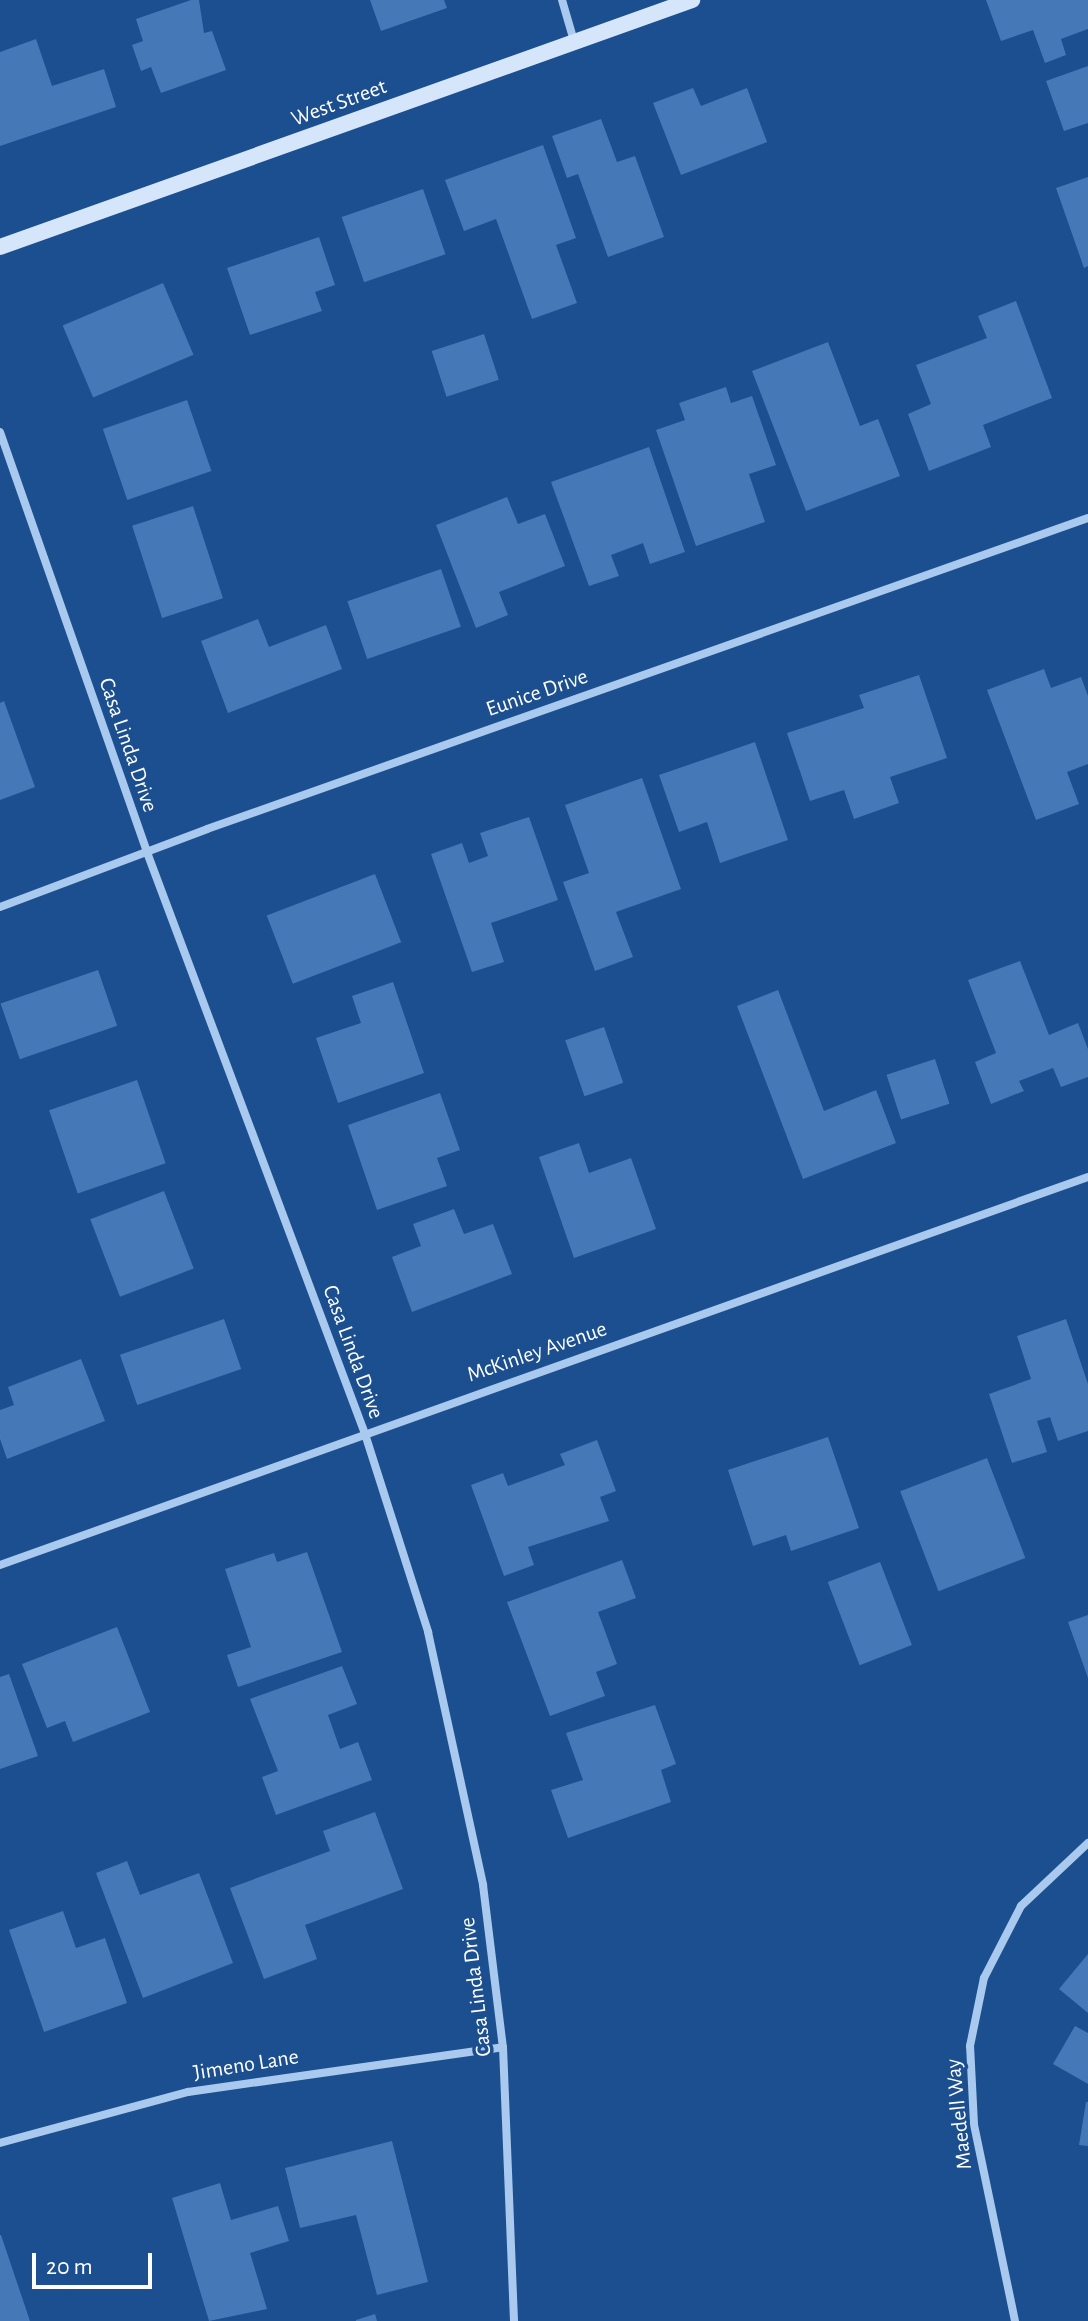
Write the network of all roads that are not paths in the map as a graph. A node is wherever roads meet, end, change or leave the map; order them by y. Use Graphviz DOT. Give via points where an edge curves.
graph roads {
  1 [pos="562,0"];
  2 [pos="692,0"];
  3 [pos="574,42"];
  4 [pos="0,247"];
  5 [pos="0,432"];
  6 [pos="1088,518"];
  7 [pos="148,855"];
  8 [pos="0,907"];
  9 [pos="1088,1177"];
  10 [pos="365,1434"];
  11 [pos="0,1565"];
  12 [pos="1088,1843"];
  13 [pos="503,2047"];
  14 [pos="0,2143"];
  15 [pos="514,2321"];
  16 [pos="1015,2321"];
  1 -- 3 [label="street"];
  2 -- 3 [label="main road, West Street"];
  3 -- 4 [label="main road, West Street"];
  5 -- 7 [label="street, Casa Linda Drive"];
  6 -- 7 [label="street, Eunice Drive" via="222,824"];
  7 -- 8 [label="street, Eunice Drive"];
  7 -- 10 [label="street, Casa Linda Drive"];
  9 -- 10 [label="street, McKinley Avenue"];
  10 -- 11 [label="street, McKinley Avenue"];
  10 -- 13 [label="street, Casa Linda Drive" via="428,1632 459,1767 483,1885"];
  12 -- 16 [label="street, Maedell Way" via="1021,1906 984,1978 970,2046 974,2124"];
  13 -- 14 [label="street, Jimeno Lane" via="188,2092"];
  13 -- 15 [label="street, Casa Linda Drive"];
}
